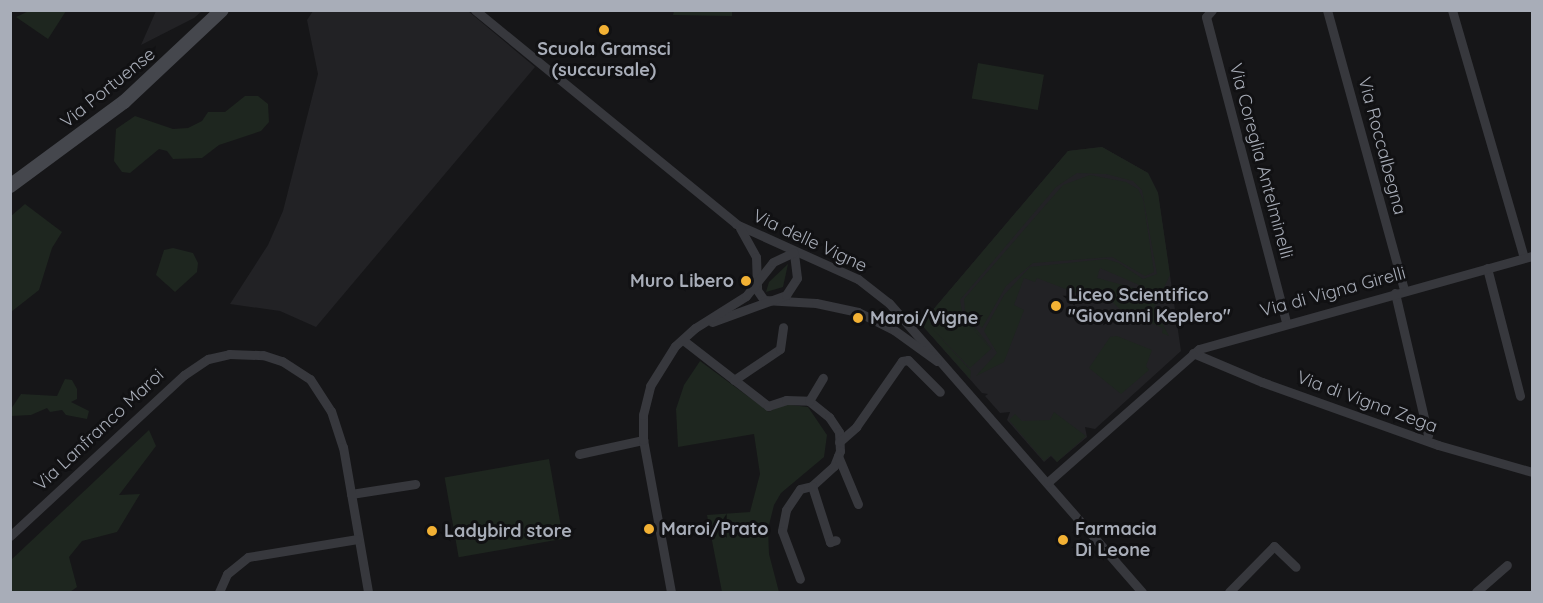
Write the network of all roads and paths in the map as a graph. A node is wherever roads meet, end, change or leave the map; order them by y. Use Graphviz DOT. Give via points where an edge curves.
graph roads {
  1 [pos="222,10"];
  2 [pos="475,10"];
  3 [pos="1212,10"];
  4 [pos="1327,10"];
  5 [pos="1452,10"];
  6 [pos="10,186"];
  7 [pos="736,224"];
  8 [pos="794,252"];
  9 [pos="1528,257"];
  10 [pos="1486,268"];
  11 [pos="759,281"];
  12 [pos="1400,291"];
  13 [pos="773,303"];
  14 [pos="1286,322"];
  15 [pos="783,327"];
  16 [pos="695,328"];
  17 [pos="682,340"];
  18 [pos="1193,353"];
  19 [pos="951,372"];
  20 [pos="823,378"];
  21 [pos="734,380"];
  22 [pos="940,392"];
  23 [pos="1520,396"];
  24 [pos="809,401"];
  25 [pos="1428,435"];
  26 [pos="643,440"];
  27 [pos="839,442"];
  28 [pos="579,454"];
  29 [pos="838,456"];
  30 [pos="1533,472"];
  31 [pos="1048,482"];
  32 [pos="415,484"];
  33 [pos="812,486"];
  34 [pos="351,494"];
  35 [pos="858,504"];
  36 [pos="10,536"];
  37 [pos="358,539"];
  38 [pos="836,540"];
  39 [pos="1507,565"];
  40 [pos="1296,567"];
  41 [pos="800,579"];
  42 [pos="219,592"];
  43 [pos="368,592"];
  44 [pos="671,592"];
  45 [pos="1142,592"];
  46 [pos="1229,592"];
  47 [pos="1476,592"];
  1 -- 6 [label="main road, Via Portuense" via="130,97"];
  2 -- 7 [label="street, Via delle Vigne"];
  3 -- 14 [label="street, Via Coreglia Antelminelli" via="1206,17"];
  4 -- 12 [label="street, Via Roccalbegna"];
  5 -- 9 [label="street"];
  7 -- 8 [label="street, Via delle Vigne"];
  7 -- 11 [label="street" via="753,250"];
  8 -- 11 [label="street" via="776,260"];
  8 -- 13 [label="street" via="796,283"];
  8 -- 19 [label="street, Via delle Vigne" via="848,274 878,294"];
  9 -- 10 [label="street, Via di Vigna Girelli"];
  10 -- 12 [label="street, Via di Vigna Girelli"];
  10 -- 23 [label="street"];
  11 -- 13 [label="street" via="760,297"];
  11 -- 16 [label="street" via="740,300"];
  12 -- 14 [label="street, Via di Vigna Girelli"];
  12 -- 25 [label="street, Via Roccalbegna"];
  13 -- 16 [label="street"];
  13 -- 19 [label="street" via="806,301 858,312 894,330"];
  14 -- 18 [label="street, Via di Vigna Girelli"];
  15 -- 21 [label="street" via="780,348"];
  16 -- 17 [label="street"];
  17 -- 21 [label="street"];
  17 -- 26 [label="street" via="668,353 650,386 643,416"];
  18 -- 30 [label="street, Via di Vigna Zega" via="1438,445"];
  18 -- 31 [label="street, Via di Vigna Girelli"];
  19 -- 31 [label="street, Via delle Vigne"];
  20 -- 24 [label="street"];
  21 -- 24 [label="street" via="768,406 786,400"];
  22 -- 27 [label="street" via="908,360 902,361 856,427"];
  24 -- 27 [label="street" via="829,417 839,432"];
  26 -- 28 [label="street"];
  26 -- 44 [label="street"];
  27 -- 29 [label="street"];
  29 -- 33 [label="street" via="826,477"];
  29 -- 35 [label="street"];
  31 -- 45 [label="street, Via delle Vigne"];
  32 -- 34 [label="street"];
  33 -- 38 [label="street" via="830,542"];
  33 -- 41 [label="street" via="794,495 782,531"];
  34 -- 36 [label="street, Via Lanfranco Maroi" via="343,447 331,411 310,379 282,361 263,355 229,354 208,359 184,375"];
  34 -- 37 [label="street, Via Lanfranco Maroi"];
  37 -- 42 [label="street" via="248,557 228,574"];
  37 -- 43 [label="street, Via Lanfranco Maroi"];
  39 -- 47 [label="street"];
  40 -- 46 [label="street" via="1274,546"];
}
